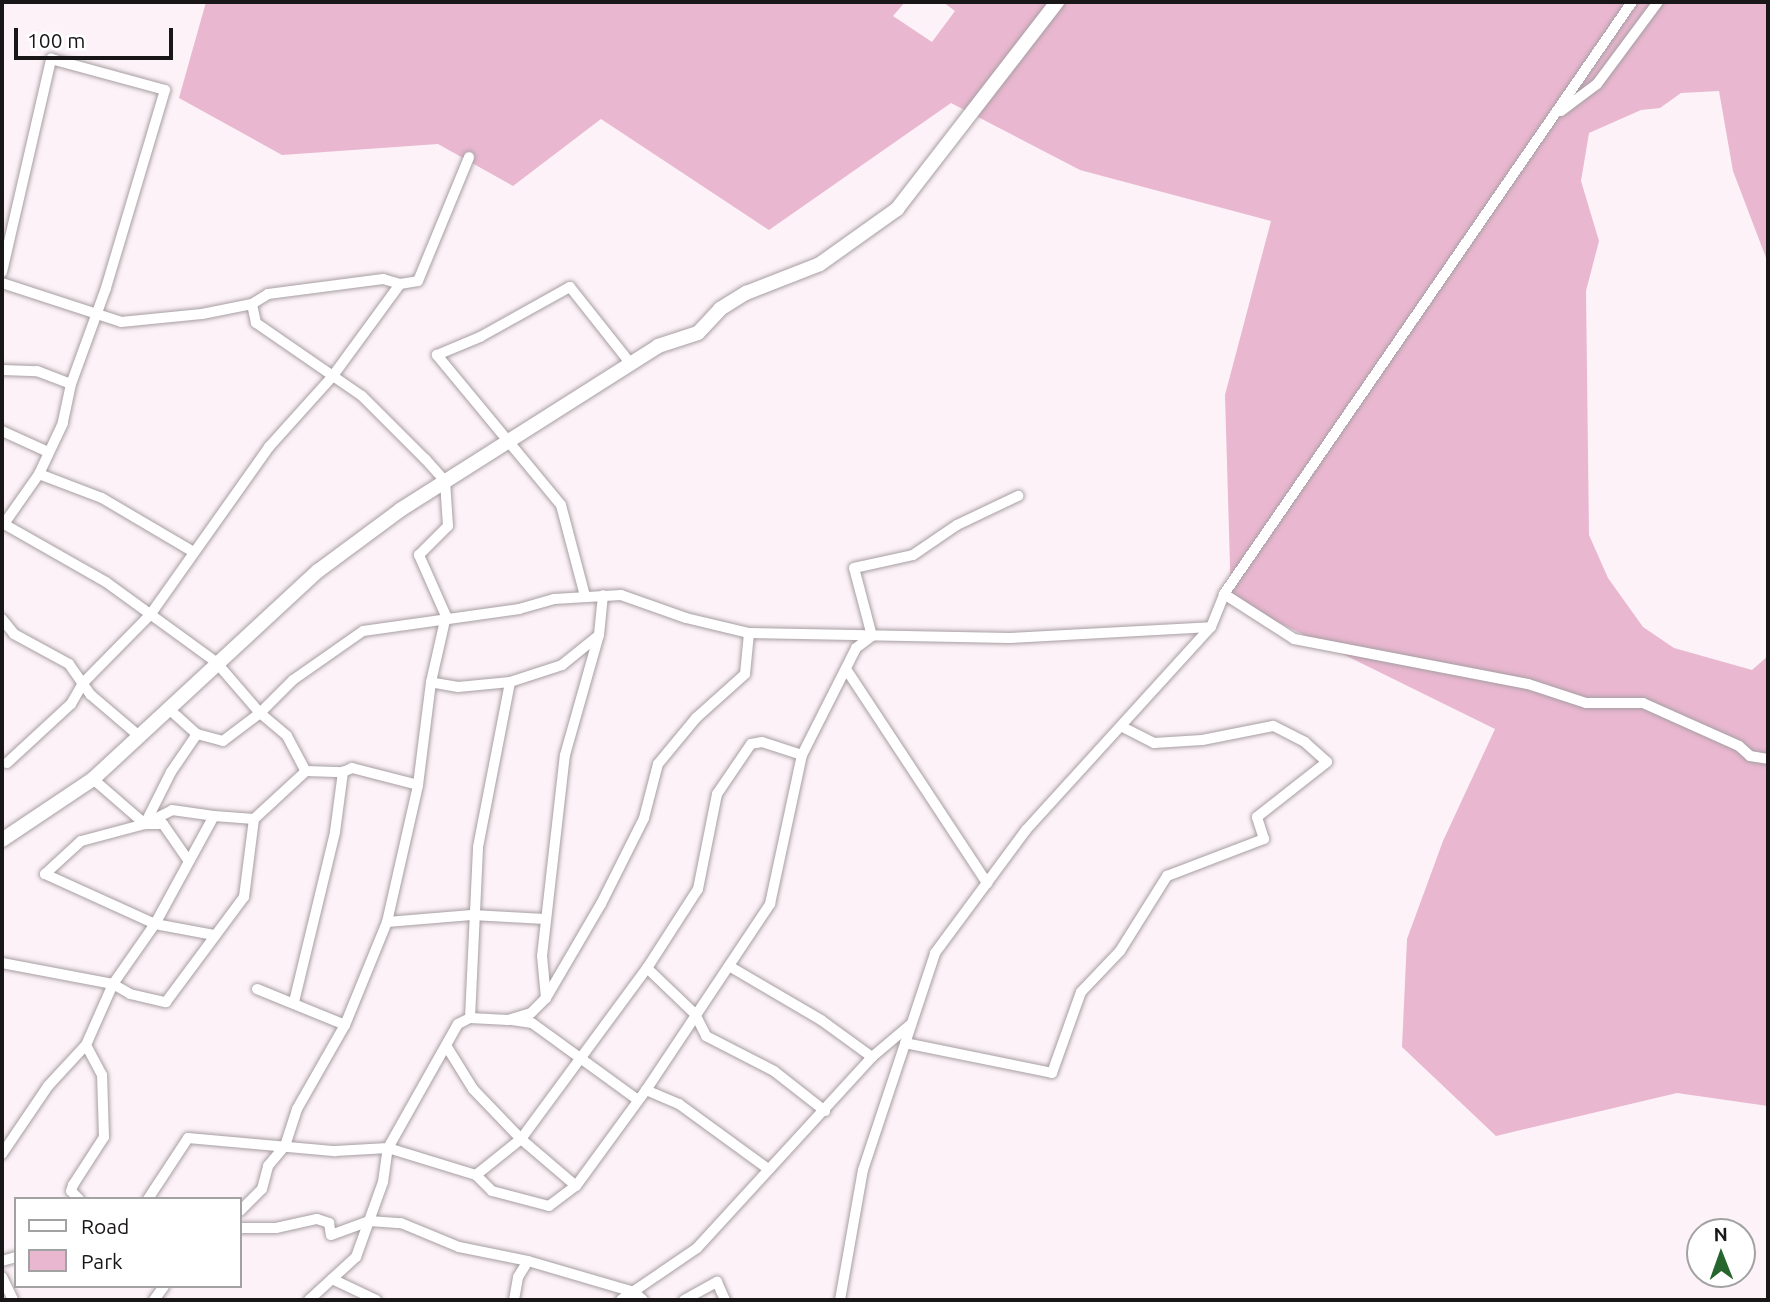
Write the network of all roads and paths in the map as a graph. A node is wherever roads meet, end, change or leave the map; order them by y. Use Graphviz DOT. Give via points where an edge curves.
graph roads {
  1 [pos="1057,2"];
  2 [pos="1632,2"];
  3 [pos="1658,2"];
  4 [pos="1553,118"];
  5 [pos="469,157"];
  6 [pos="2,272"];
  7 [pos="2,283"];
  8 [pos="400,285"];
  9 [pos="252,304"];
  10 [pos="98,312"];
  11 [pos="631,364"];
  12 [pos="2,370"];
  13 [pos="332,377"];
  14 [pos="71,384"];
  15 [pos="2,431"];
  16 [pos="509,442"];
  17 [pos="48,452"];
  18 [pos="39,474"];
  19 [pos="445,481"];
  20 [pos="1018,496"];
  21 [pos="2,510"];
  22 [pos="12,515"];
  23 [pos="3,526"];
  24 [pos="192,551"];
  25 [pos="1224,594"];
  26 [pos="603,595"];
  27 [pos="585,596"];
  28 [pos="150,615"];
  29 [pos="446,616"];
  30 [pos="2,619"];
  31 [pos="1212,627"];
  32 [pos="749,633"];
  33 [pos="599,635"];
  34 [pos="872,636"];
  35 [pos="216,662"];
  36 [pos="848,672"];
  37 [pos="431,682"];
  38 [pos="510,682"];
  39 [pos="83,683"];
  40 [pos="169,709"];
  41 [pos="260,713"];
  42 [pos="1123,727"];
  43 [pos="197,734"];
  44 [pos="139,736"];
  45 [pos="802,755"];
  46 [pos="1768,759"];
  47 [pos="7,763"];
  48 [pos="306,771"];
  49 [pos="343,772"];
  50 [pos="93,779"];
  51 [pos="418,786"];
  52 [pos="214,816"];
  53 [pos="254,819"];
  54 [pos="145,824"];
  55 [pos="2,839"];
  56 [pos="188,860"];
  57 [pos="987,883"];
  58 [pos="472,915"];
  59 [pos="545,919"];
  60 [pos="387,922"];
  61 [pos="155,924"];
  62 [pos="214,935"];
  63 [pos="2,963"];
  64 [pos="729,966"];
  65 [pos="647,968"];
  66 [pos="113,984"];
  67 [pos="257,989"];
  68 [pos="546,998"];
  69 [pos="294,1002"];
  70 [pos="695,1014"];
  71 [pos="470,1018"];
  72 [pos="508,1020"];
  73 [pos="345,1025"];
  74 [pos="910,1025"];
  75 [pos="905,1043"];
  76 [pos="86,1045"];
  77 [pos="447,1047"];
  78 [pos="872,1057"];
  79 [pos="583,1059"];
  80 [pos="646,1090"];
  81 [pos="638,1100"];
  82 [pos="825,1111"];
  83 [pos="2,1129"];
  84 [pos="12,1138"];
  85 [pos="521,1139"];
  86 [pos="285,1146"];
  87 [pos="388,1148"];
  88 [pos="2,1154"];
  89 [pos="768,1169"];
  90 [pos="476,1175"];
  91 [pos="576,1186"];
  92 [pos="77,1197"];
  93 [pos="149,1197"];
  94 [pos="242,1209"];
  95 [pos="369,1220"];
  96 [pos="242,1228"];
  97 [pos="528,1261"];
  98 [pos="2,1277"];
  99 [pos="332,1279"];
  100 [pos="634,1292"];
  101 [pos="13,1300"];
  102 [pos="309,1300"];
  103 [pos="376,1300"];
  104 [pos="514,1300"];
  105 [pos="621,1300"];
  106 [pos="643,1300"];
  107 [pos="684,1300"];
  108 [pos="725,1300"];
  109 [pos="840,1300"];
  1 -- 11 [label="street" via="897,208 820,264 746,293 698,333 658,346"];
  2 -- 4 [label="street"];
  3 -- 4 [label="street" via="1597,84"];
  4 -- 25 [label="street"];
  5 -- 8 [label="street" via="418,281"];
  6 -- 10 [label="street" via="51,59 165,90"];
  7 -- 10 [label="street"];
  8 -- 9 [label="street" via="383,279 268,294"];
  8 -- 13 [label="street"];
  9 -- 10 [label="street" via="121,321"];
  9 -- 13 [label="street" via="256,323"];
  10 -- 14 [label="street"];
  11 -- 16 [label="street"];
  11 -- 16 [label="street" via="570,287 438,355"];
  12 -- 14 [label="street" via="37,371"];
  13 -- 19 [label="street" via="362,396"];
  13 -- 24 [label="street" via="269,447"];
  14 -- 17 [label="street" via="63,423"];
  15 -- 17 [label="street"];
  16 -- 19 [label="street"];
  16 -- 27 [label="street" via="561,505"];
  17 -- 18 [label="street"];
  18 -- 22 [label="street"];
  18 -- 24 [label="street" via="102,498"];
  19 -- 29 [label="street" via="448,526 419,555"];
  19 -- 35 [label="street" via="318,571"];
  20 -- 34 [label="street" via="957,525 913,555 854,568"];
  21 -- 22 [label="street"];
  22 -- 23 [label="street"];
  23 -- 28 [label="street" via="106,582"];
  24 -- 28 [label="street"];
  25 -- 31 [label="street"];
  25 -- 46 [label="street" via="1294,639 1528,684 1586,702 1643,703 1739,746 1750,756"];
  26 -- 27 [label="street"];
  26 -- 32 [label="street" via="621,595"];
  26 -- 33 [label="street"];
  27 -- 29 [label="street"];
  28 -- 35 [label="street"];
  28 -- 39 [label="street"];
  29 -- 37 [label="street"];
  29 -- 41 [label="street" via="363,631 293,680"];
  30 -- 39 [label="street" via="14,634 69,664"];
  31 -- 34 [label="street" via="1010,638"];
  31 -- 42 [label="street"];
  32 -- 34 [label="street"];
  32 -- 68 [label="street" via="746,674 696,718 658,764 644,818"];
  33 -- 38 [label="street" via="562,665"];
  33 -- 59 [label="street" via="565,755"];
  34 -- 36 [label="street" via="856,648"];
  35 -- 40 [label="street"];
  35 -- 41 [label="street"];
  36 -- 45 [label="street"];
  36 -- 57 [label="street"];
  37 -- 38 [label="street" via="458,687"];
  37 -- 51 [label="street"];
  38 -- 58 [label="street" via="478,847"];
  39 -- 44 [label="street" via="112,716"];
  39 -- 47 [label="street" via="71,704"];
  40 -- 43 [label="street"];
  40 -- 44 [label="street"];
  41 -- 43 [label="street" via="223,741"];
  41 -- 48 [label="street" via="287,736"];
  42 -- 57 [label="street" via="1026,830"];
  42 -- 75 [label="street" via="1154,743 1202,740 1273,726 1305,742 1327,762 1257,817 1264,839 1167,876 1120,951 1081,992 1052,1073"];
  43 -- 54 [label="street" via="171,772"];
  44 -- 50 [label="street"];
  45 -- 64 [label="street" via="771,904"];
  45 -- 65 [label="street" via="762,742 751,744 717,794 698,889"];
  48 -- 49 [label="street"];
  48 -- 53 [label="street"];
  49 -- 51 [label="street" via="352,768"];
  49 -- 69 [label="street" via="335,832"];
  50 -- 54 [label="street"];
  50 -- 55 [label="street"];
  51 -- 60 [label="street"];
  52 -- 53 [label="street"];
  52 -- 54 [label="street" via="172,810"];
  52 -- 56 [label="street"];
  53 -- 62 [label="street" via="244,897"];
  54 -- 56 [label="street" via="163,824"];
  54 -- 61 [label="street" via="81,841 45,874"];
  56 -- 61 [label="street"];
  57 -- 74 [label="street" via="935,953"];
  58 -- 59 [label="street"];
  58 -- 60 [label="street"];
  58 -- 71 [label="street"];
  59 -- 68 [label="street"];
  60 -- 73 [label="street"];
  61 -- 62 [label="street"];
  61 -- 66 [label="street"];
  62 -- 66 [label="street" via="166,1002 130,994"];
  63 -- 66 [label="street"];
  64 -- 70 [label="street"];
  64 -- 78 [label="street" via="821,1020"];
  65 -- 70 [label="street"];
  65 -- 79 [label="street"];
  66 -- 76 [label="street"];
  67 -- 69 [label="street"];
  68 -- 72 [label="street" via="531,1013"];
  69 -- 73 [label="street"];
  70 -- 80 [label="street"];
  70 -- 82 [label="street" via="706,1036 774,1071"];
  71 -- 72 [label="street"];
  71 -- 77 [label="street" via="458,1024"];
  72 -- 79 [label="street" via="532,1023"];
  73 -- 86 [label="street" via="297,1109"];
  74 -- 75 [label="street"];
  74 -- 78 [label="street"];
  75 -- 109 [label="street" via="863,1170"];
  76 -- 84 [label="street" via="48,1086"];
  76 -- 92 [label="street" via="102,1075 104,1137 73,1185 71,1191"];
  77 -- 85 [label="street" via="472,1089"];
  77 -- 87 [label="street"];
  78 -- 82 [label="street"];
  79 -- 81 [label="street"];
  79 -- 85 [label="street"];
  80 -- 81 [label="street"];
  80 -- 89 [label="street" via="679,1104"];
  81 -- 91 [label="street"];
  82 -- 89 [label="street"];
  83 -- 84 [label="street"];
  84 -- 88 [label="street"];
  85 -- 90 [label="street"];
  85 -- 91 [label="street"];
  86 -- 87 [label="street"];
  86 -- 93 [label="street" via="188,1138"];
  86 -- 94 [label="street" via="268,1166 262,1189"];
  87 -- 90 [label="street"];
  87 -- 95 [label="street"];
  89 -- 100 [label="street" via="697,1248"];
  90 -- 91 [label="street" via="492,1191 549,1206"];
  95 -- 96 [label="street" via="331,1235 329,1223 317,1219 276,1228"];
  95 -- 97 [label="street" via="401,1223 459,1247"];
  95 -- 99 [label="street" via="356,1257"];
  97 -- 100 [label="street"];
  97 -- 104 [label="street" via="518,1277"];
  98 -- 101 [label="street"];
  99 -- 102 [label="street"];
  99 -- 103 [label="street"];
  100 -- 105 [label="street"];
  100 -- 106 [label="street"];
  107 -- 108 [label="street" via="717,1282"];
}
